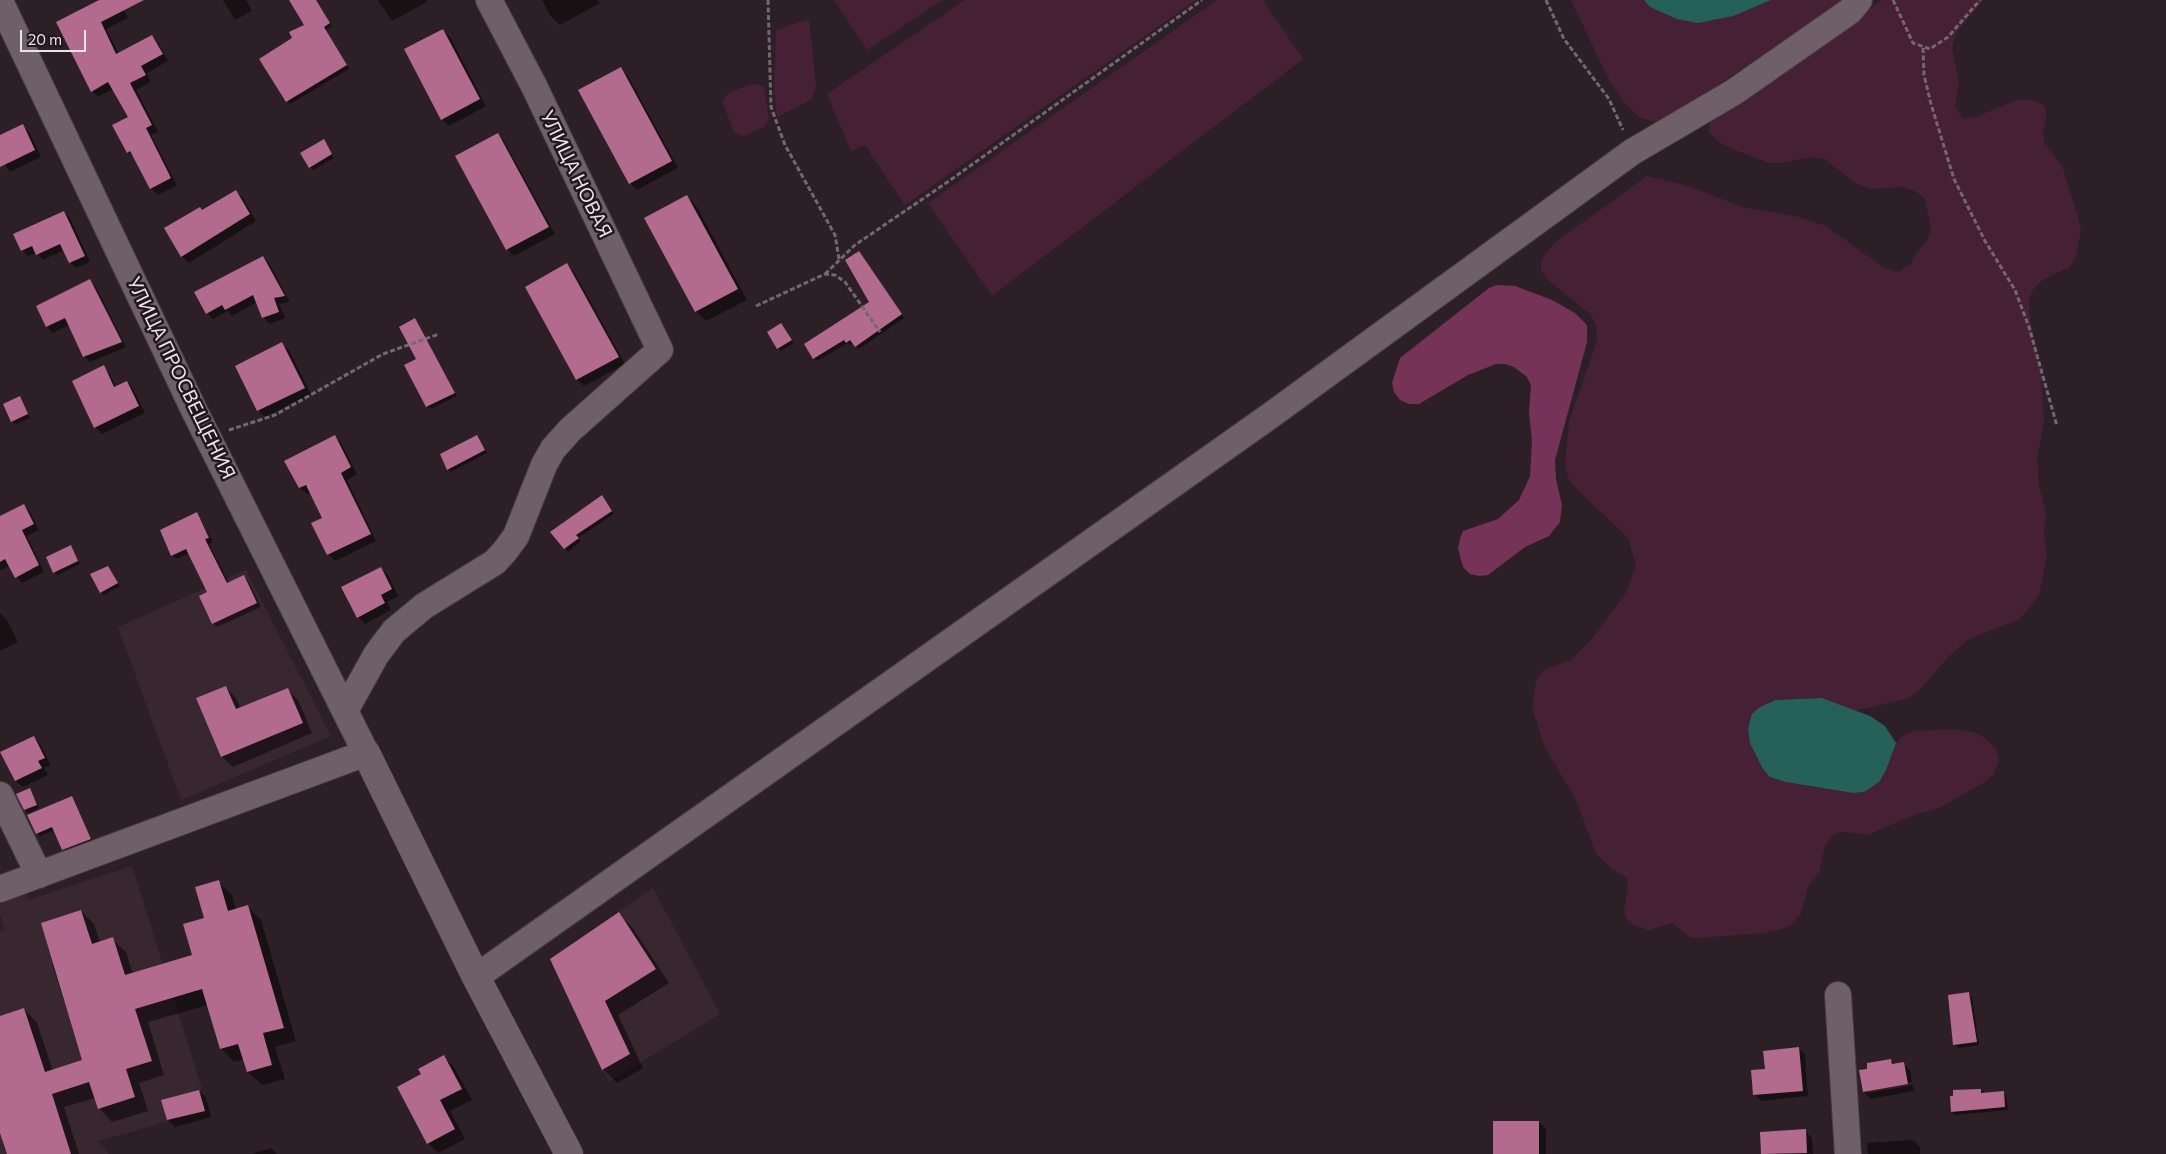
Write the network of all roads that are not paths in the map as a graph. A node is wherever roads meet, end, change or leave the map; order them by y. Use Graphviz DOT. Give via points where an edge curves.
graph roads {
  1 [pos="489,0"];
  2 [pos="1859,0"];
  3 [pos="0,1"];
  4 [pos="346,709"];
  5 [pos="366,753"];
  6 [pos="0,794"];
  7 [pos="39,875"];
  8 [pos="0,889"];
  9 [pos="476,977"];
  10 [pos="1838,995"];
  11 [pos="569,1154"];
  12 [pos="1848,1154"];
  1 -- 4 [label="street, УЛИЦА НОВАЯ" via="534,86 660,350 553,449 516,536 506,551 495,562 424,606 394,631 376,655"];
  2 -- 9 [label="street" via="1850,11 1734,92 1632,152 1267,418"];
  3 -- 4 [label="street, УЛИЦА ПРОСВЕЩЕНИЯ" via="207,435"];
  4 -- 5 [label="street, УЛИЦА ПРОСВЕЩЕНИЯ"];
  5 -- 7 [label="street"];
  5 -- 9 [label="street"];
  6 -- 7 [label="street"];
  7 -- 8 [label="street"];
  9 -- 11 [label="street"];
  10 -- 12 [label="street"];
}
